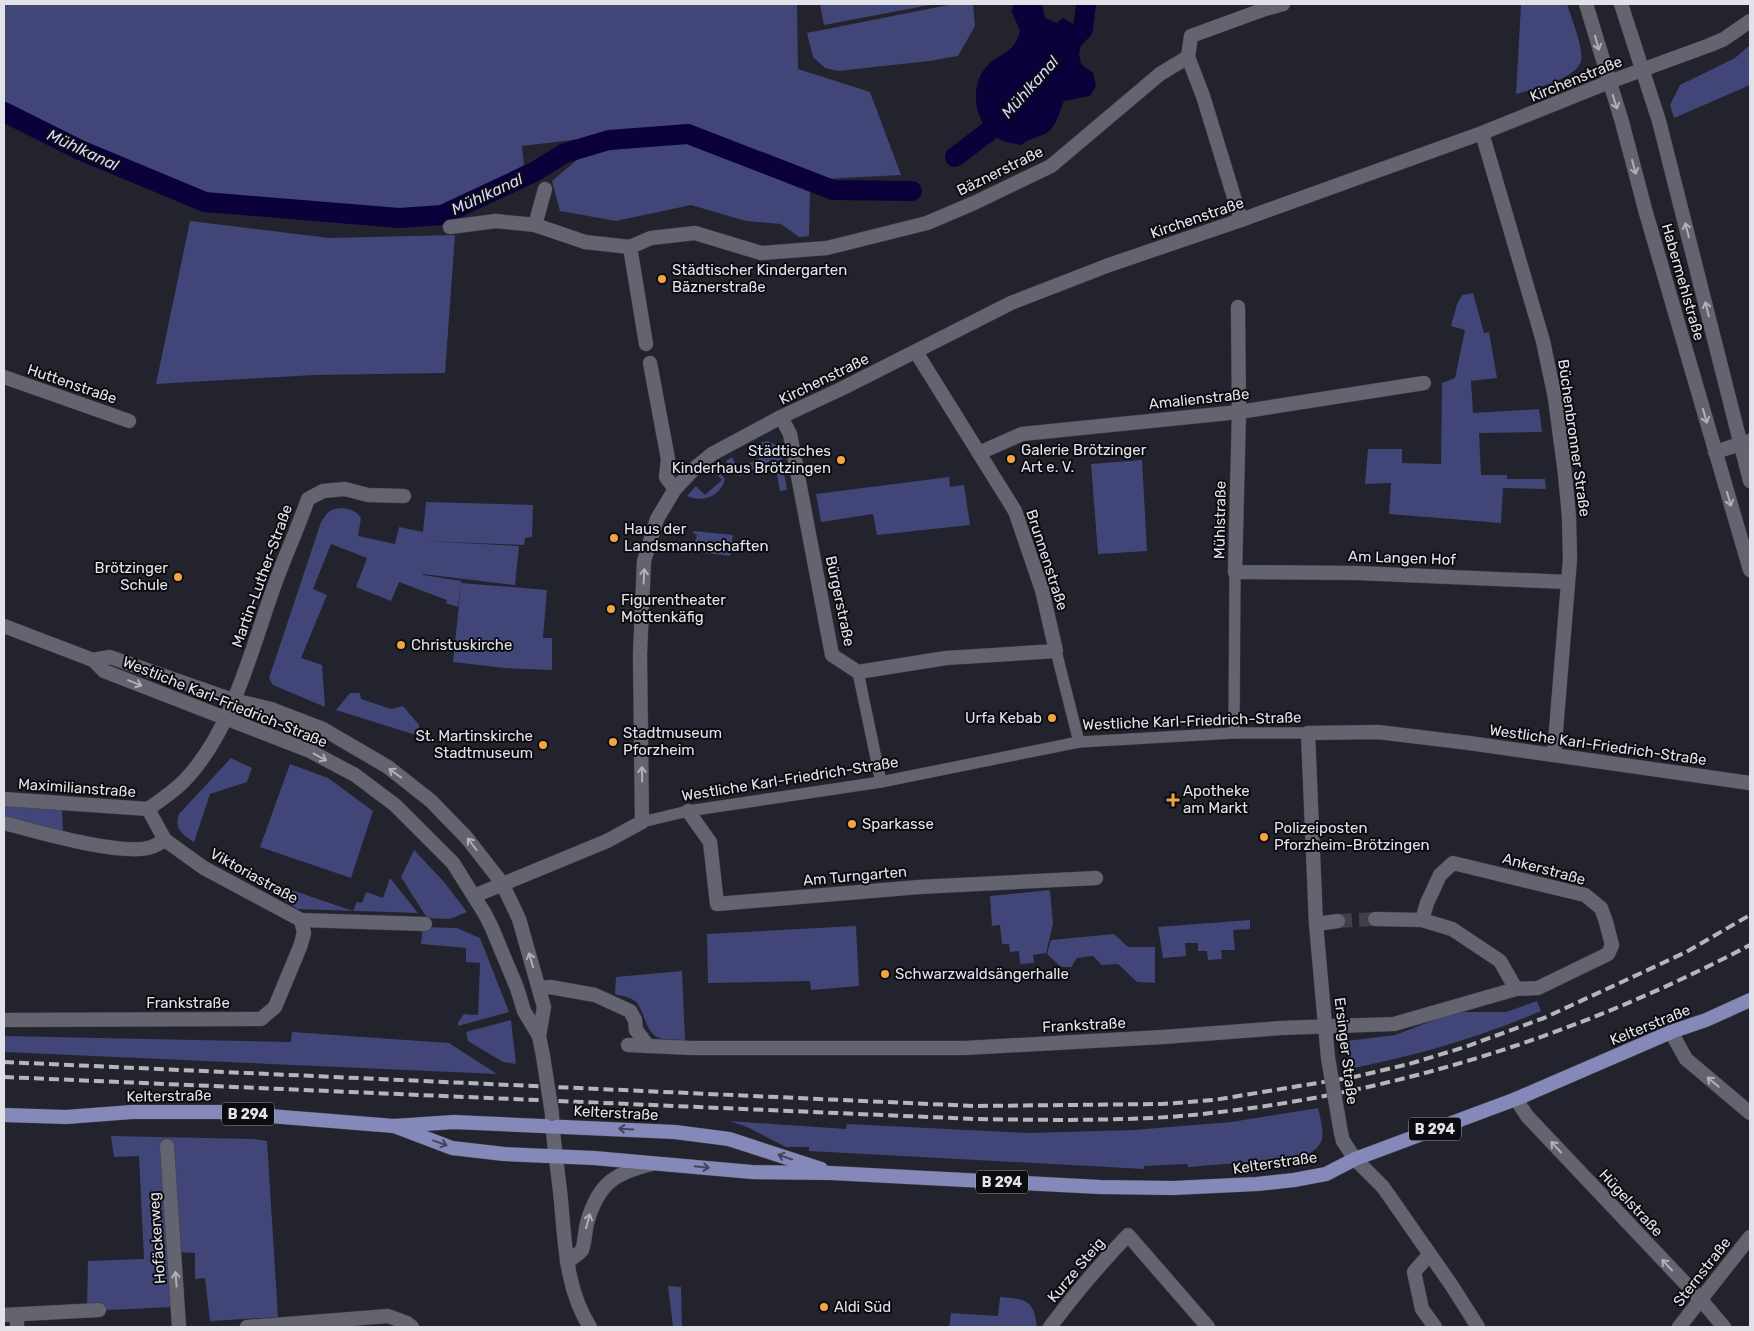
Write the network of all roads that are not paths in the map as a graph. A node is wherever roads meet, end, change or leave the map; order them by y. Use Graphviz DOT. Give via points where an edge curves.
graph roads {
  1 [pos="1283,4"];
  2 [pos="1586,4"];
  3 [pos="1621,4"];
  4 [pos="1750,21"];
  5 [pos="1188,57"];
  6 [pos="1642,71"];
  7 [pos="1609,82"];
  8 [pos="1482,133"];
  9 [pos="545,189"];
  10 [pos="1241,220"];
  11 [pos="535,225"];
  12 [pos="450,228"];
  13 [pos="630,247"];
  14 [pos="1238,308"];
  15 [pos="646,344"];
  16 [pos="916,352"];
  17 [pos="650,364"];
  18 [pos="4,377"];
  19 [pos="1424,384"];
  20 [pos="1239,412"];
  21 [pos="781,417"];
  22 [pos="129,421"];
  23 [pos="1746,443"];
  24 [pos="1716,452"];
  25 [pos="979,453"];
  26 [pos="1750,481"];
  27 [pos="675,489"];
  28 [pos="404,496"];
  29 [pos="1750,570"];
  30 [pos="1235,572"];
  31 [pos="1568,582"];
  32 [pos="4,626"];
  33 [pos="1056,651"];
  34 [pos="93,660"];
  35 [pos="858,672"];
  36 [pos="233,700"];
  37 [pos="227,719"];
  38 [pos="1234,733"];
  39 [pos="1308,733"];
  40 [pos="1079,742"];
  41 [pos="1554,755"];
  42 [pos="881,782"];
  43 [pos="1750,783"];
  44 [pos="4,799"];
  45 [pos="148,809"];
  46 [pos="688,811"];
  47 [pos="642,822"];
  48 [pos="4,823"];
  49 [pos="165,840"];
  50 [pos="1096,878"];
  51 [pos="502,883"];
  52 [pos="474,896"];
  53 [pos="1376,919"];
  54 [pos="301,920"];
  55 [pos="1422,920"];
  56 [pos="1338,921"];
  57 [pos="425,924"];
  58 [pos="1316,924"];
  59 [pos="539,988"];
  60 [pos="1516,989"];
  61 [pos="1750,1000"];
  62 [pos="4,1020"];
  63 [pos="1325,1027"];
  64 [pos="1671,1032"];
  65 [pos="539,1036"];
  66 [pos="628,1045"];
  67 [pos="648,1046"];
  68 [pos="1516,1098"];
  69 [pos="1750,1113"];
  70 [pos="4,1115"];
  71 [pos="552,1120"];
  72 [pos="394,1126"];
  73 [pos="167,1146"];
  74 [pos="554,1156"];
  75 [pos="1355,1160"];
  76 [pos="654,1164"];
  77 [pos="831,1173"];
  78 [pos="1750,1237"];
  79 [pos="1429,1255"];
  80 [pos="567,1262"];
  81 [pos="1701,1300"];
  82 [pos="99,1310"];
  83 [pos="13,1319"];
  84 [pos="179,1327"];
  85 [pos="247,1327"];
  86 [pos="412,1327"];
  87 [pos="590,1327"];
  88 [pos="1050,1327"];
  89 [pos="1208,1327"];
  90 [pos="1435,1327"];
  91 [pos="1478,1327"];
  92 [pos="1679,1327"];
  93 [pos="1724,1327"];
  1 -- 5 [label="street" via="1191,36"];
  2 -- 7 [label="street, Habermehlstraße, one-way"];
  3 -- 6 [label="street, Habermehlstraße"];
  4 -- 6 [label="street, Kirchenstraße" via="1724,39"];
  5 -- 10 [label="street"];
  5 -- 13 [label="street, Bäznerstraße" via="1160,74 1051,166 927,223 827,248 761,253 695,233 651,238"];
  6 -- 7 [label="street, Kirchenstraße"];
  23 -- 6 [label="street, Habermehlstraße, one-way" via="1659,121"];
  7 -- 8 [label="street, Kirchenstraße"];
  7 -- 24 [label="street, Habermehlstraße, one-way"];
  8 -- 10 [label="street, Kirchenstraße"];
  8 -- 31 [label="street, Büchenbronner Straße" via="1544,341 1555,398 1569,517"];
  9 -- 11 [label="street"];
  10 -- 16 [label="street, Kirchenstraße" via="1011,303"];
  11 -- 12 [label="street, Bäznerstraße" via="496,221"];
  11 -- 13 [label="street, Bäznerstraße" via="584,242"];
  13 -- 15 [label="street"];
  14 -- 20 [label="street, Mühlstraße"];
  16 -- 21 [label="street, Kirchenstraße"];
  16 -- 25 [label="street, Brunnenstraße"];
  17 -- 27 [label="street" via="668,458 666,476"];
  18 -- 22 [label="street, Huttenstraße"];
  19 -- 20 [label="street, Amalienstraße"];
  20 -- 25 [label="street, Amalienstraße" via="1022,434"];
  20 -- 30 [label="street, Mühlstraße"];
  21 -- 27 [label="street, Kirchenstraße" via="712,454"];
  21 -- 35 [label="street, Bürgerstraße" via="790,434 832,654"];
  23 -- 24 [label="street"];
  23 -- 26 [label="street, Habermehlstraße"];
  24 -- 29 [label="street, Habermehlstraße, one-way"];
  25 -- 33 [label="street, Brunnenstraße" via="1015,511 1042,590"];
  47 -- 27 [label="street, Kirchenstraße, one-way" via="640,654 644,561 657,519"];
  28 -- 36 [label="street, Martin-Luther-Straße" via="368,495 345,489 323,491 308,499"];
  30 -- 31 [label="street, Am Langen Hof" via="1357,573"];
  30 -- 38 [label="street, Mühlstraße"];
  31 -- 41 [label="street, Büchenbronner Straße"];
  32 -- 34 [label="street, Westliche Karl-Friedrich-Straße"];
  33 -- 35 [label="street" via="946,658"];
  33 -- 40 [label="street, Brunnenstraße"];
  34 -- 36 [label="street, Westliche Karl-Friedrich-Straße" via="110,658"];
  34 -- 37 [label="street, Westliche Karl-Friedrich-Straße, one-way" via="104,671"];
  35 -- 42 [label="street"];
  36 -- 37 [label="street, Maximilianstraße"];
  51 -- 36 [label="street, Westliche Karl-Friedrich-Straße, one-way" via="466,837 431,801 388,767 323,729 271,709"];
  37 -- 45 [label="street, Maximilianstraße" via="186,780"];
  37 -- 52 [label="street, Westliche Karl-Friedrich-Straße, one-way" via="310,751 395,805 453,863"];
  38 -- 39 [label="street, Westliche Karl-Friedrich-Straße"];
  38 -- 40 [label="street, Westliche Karl-Friedrich-Straße"];
  39 -- 41 [label="street, Westliche Karl-Friedrich-Straße" via="1378,732"];
  39 -- 58 [label="street, Ersinger Straße"];
  40 -- 42 [label="street, Westliche Karl-Friedrich-Straße"];
  41 -- 43 [label="street, Westliche Karl-Friedrich-Straße"];
  42 -- 46 [label="street, Westliche Karl-Friedrich-Straße"];
  44 -- 45 [label="street, Maximilianstraße"];
  45 -- 49 [label="street, Maximilianstraße"];
  46 -- 47 [label="street, Westliche Karl-Friedrich-Straße"];
  46 -- 50 [label="street, Am Turngarten" via="710,842 717,904 918,887"];
  47 -- 51 [label="street, Westliche Karl-Friedrich-Straße" via="607,841"];
  48 -- 49 [label="street" via="42,834 123,849 151,848"];
  49 -- 54 [label="street, Viktoriastraße" via="204,868"];
  51 -- 52 [label="street, Westliche Karl-Friedrich-Straße"];
  59 -- 51 [label="street, Westliche Karl-Friedrich-Straße, one-way" via="519,919"];
  52 -- 65 [label="street, Westliche Karl-Friedrich-Straße" via="492,928 524,1012"];
  53 -- 55 [label="street"];
  54 -- 57 [label="street, Viktoriastraße"];
  54 -- 62 [label="street, Frankstraße" via="304,932 300,947 275,1007 261,1019"];
  55 -- 60 [label="street" via="1452,929 1500,961"];
  55 -- 60 [label="street, Ankerstraße" via="1440,874 1453,863 1585,895 1601,908 1612,945 1608,954 1538,988"];
  56 -- 58 [label="street"];
  58 -- 63 [label="street, Ersinger Straße"];
  59 -- 65 [label="street, Westliche Karl-Friedrich-Straße" via="544,1007"];
  59 -- 67 [label="street" via="595,995 630,1011 636,1030"];
  60 -- 63 [label="street, Frankstraße" via="1394,1024"];
  61 -- 64 [label="main road, Kelterstraße / B 294"];
  63 -- 67 [label="street, Frankstraße" via="965,1048"];
  63 -- 75 [label="street, Ersinger Straße, bridge" via="1341,1133"];
  64 -- 68 [label="main road, Kelterstraße / B 294"];
  69 -- 64 [label="street, one-way" via="1686,1059"];
  65 -- 71 [label="street, Westliche Karl-Friedrich-Straße, bridge"];
  66 -- 67 [label="street, Frankstraße"];
  68 -- 75 [label="main road, Kelterstraße / B 294"];
  81 -- 68 [label="street, Hügelstraße, one-way" via="1527,1116"];
  70 -- 72 [label="main road, Kelterstraße / B 294" via="66,1117 132,1112 220,1112"];
  71 -- 72 [label="main road, Kelterstraße / B 294"];
  71 -- 74 [label="street, Westliche Karl-Friedrich-Straße"];
  77 -- 71 [label="main road, Kelterstraße / B 294, one-way" via="729,1139"];
  72 -- 74 [label="main road, Kelterstraße / B 294, one-way" via="452,1148"];
  84 -- 73 [label="street, Hofäckerweg, one-way"];
  74 -- 76 [label="main road, Kelterstraße / B 294"];
  74 -- 80 [label="street, Westliche Karl-Friedrich-Straße"];
  75 -- 77 [label="main road, Kelterstraße / B 294" via="1326,1174 1294,1180 1210,1187 1100,1187"];
  75 -- 79 [label="street, Ersinger Straße" via="1383,1187"];
  76 -- 77 [label="main road, Kelterstraße / B 294, one-way" via="752,1172"];
  80 -- 76 [label="street, one-way" via="582,1250 590,1212 600,1191 616,1176"];
  78 -- 81 [label="street, Sternstraße"];
  79 -- 90 [label="street" via="1414,1272 1422,1309"];
  79 -- 91 [label="street, Ersinger Straße"];
  80 -- 87 [label="street, Westliche Karl-Friedrich-Straße" via="576,1296"];
  81 -- 92 [label="street, Sternstraße"];
  81 -- 93 [label="street, Hügelstraße"];
  82 -- 83 [label="street"];
  85 -- 86 [label="street" via="388,1316"];
  88 -- 89 [label="street, Kurze Steig" via="1128,1235"];
}
